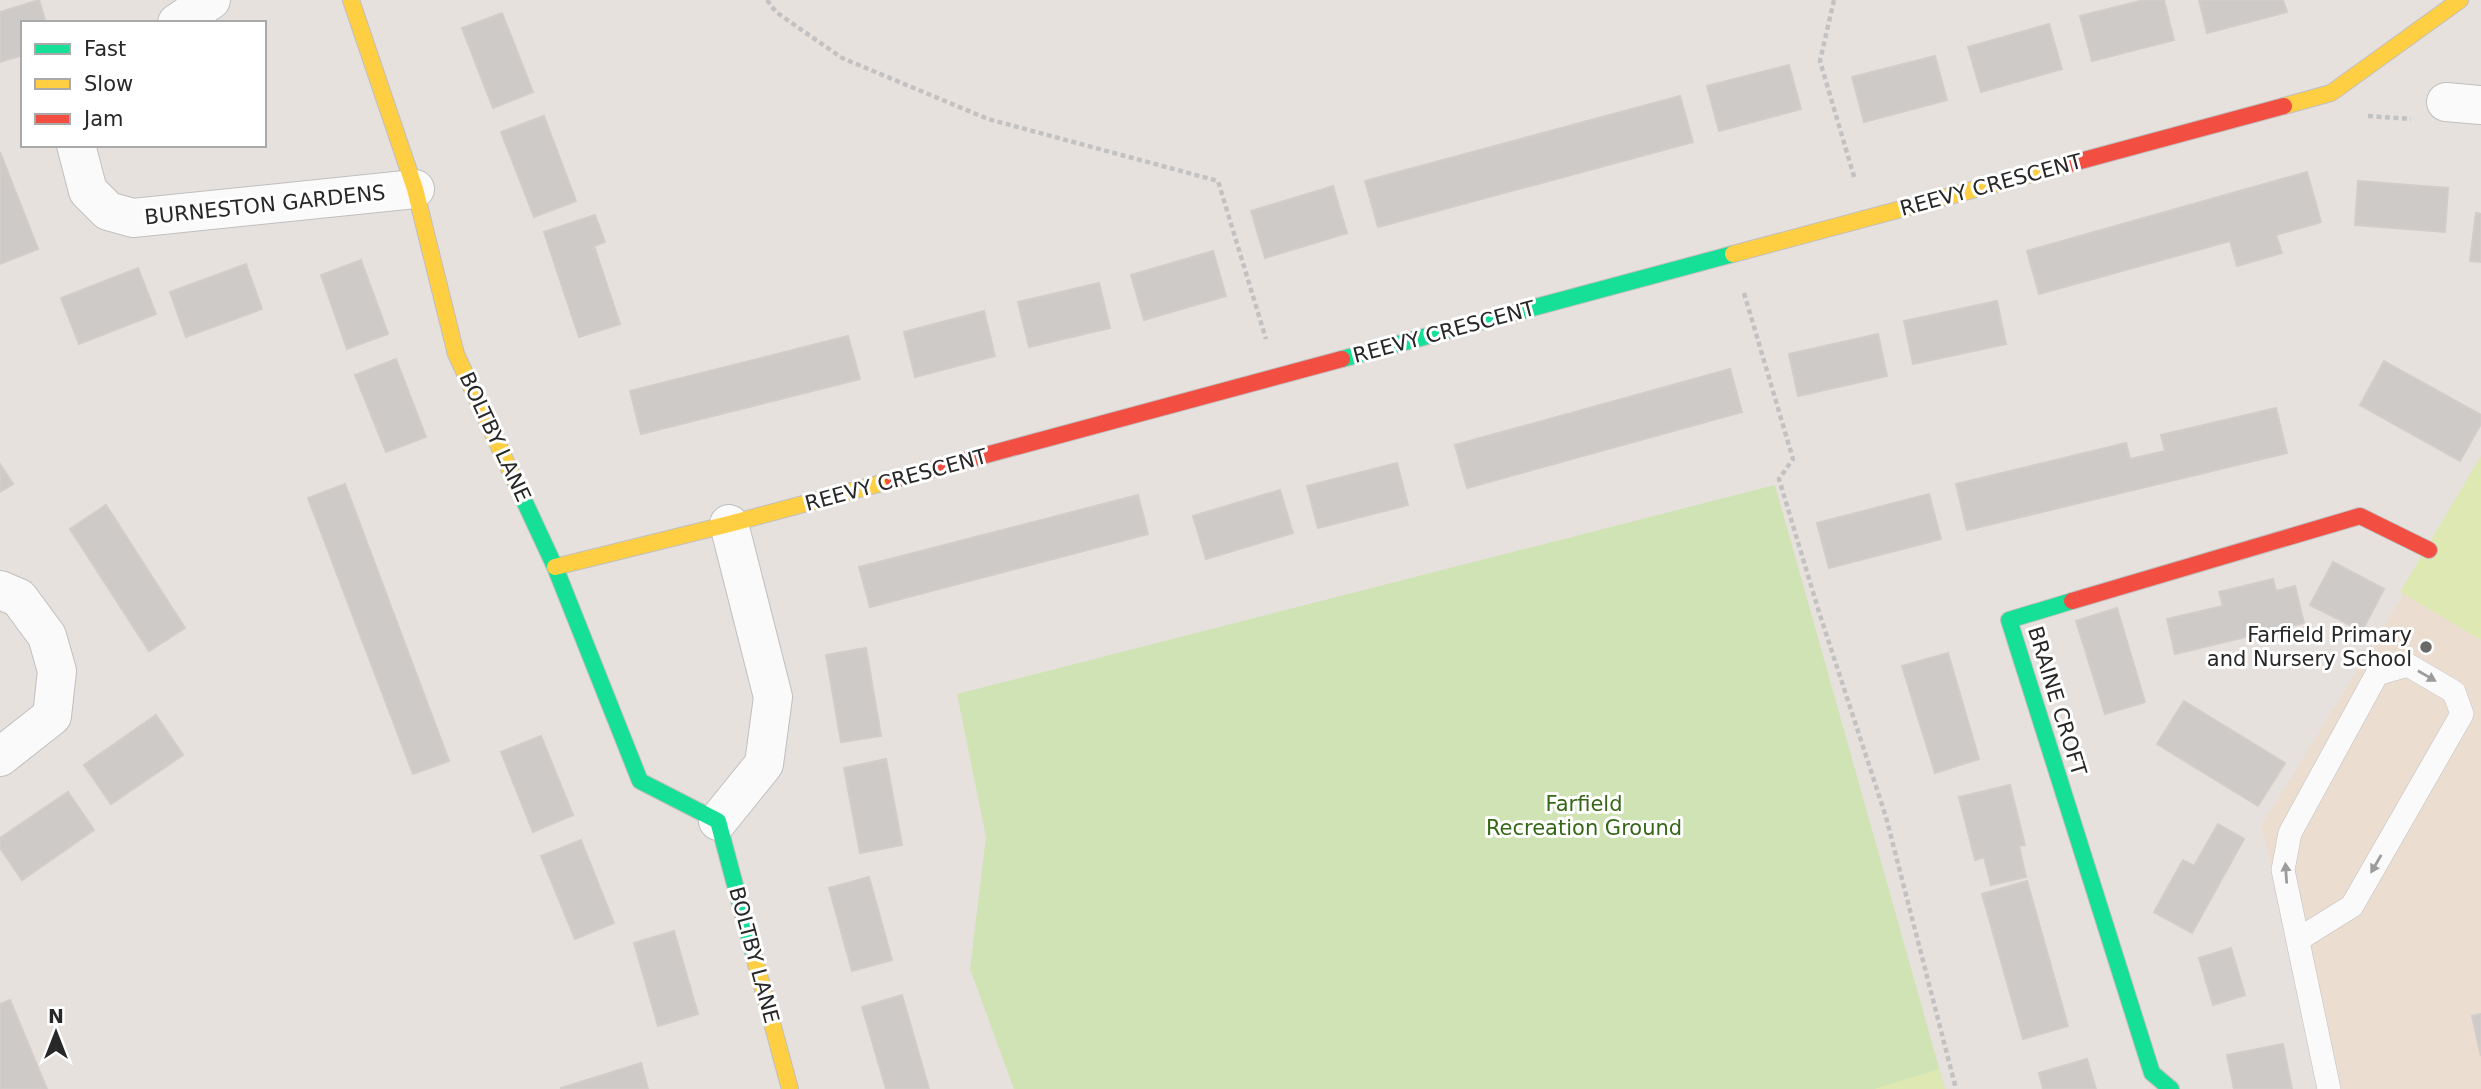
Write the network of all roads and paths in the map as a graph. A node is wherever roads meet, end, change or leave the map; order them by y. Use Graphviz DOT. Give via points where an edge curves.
graph roads {
  1 [pos="211,0"];
  2 [pos="351,0"];
  3 [pos="767,0"];
  4 [pos="1834,0"];
  5 [pos="2460,0"];
  6 [pos="180,21"];
  7 [pos="2331,93"];
  8 [pos="2463,103"];
  9 [pos="77,147"];
  10 [pos="415,189"];
  11 [pos="1867,218"];
  12 [pos="1733,254"];
  13 [pos="1278,377"];
  14 [pos="729,524"];
  15 [pos="2429,550"];
  16 [pos="555,567"];
  17 [pos="0,590"];
  18 [pos="0,757"];
  19 [pos="718,821"];
  20 [pos="2299,939"];
  21 [pos="790,1089"];
  22 [pos="1956,1089"];
  23 [pos="2171,1089"];
  24 [pos="2329,1089"];
  1 -- 6 [label="street"];
  2 -- 10 [label="street, BOLTBY LANE"];
  3 -- 13 [label="path" via="776,12 842,58 988,119 1218,181"];
  4 -- 11 [label="path" via="1820,61"];
  5 -- 7 [label="street"];
  7 -- 8 [label="path" via="2357,115 2444,122"];
  7 -- 11 [label="street, REEVY CRESCENT"];
  9 -- 10 [label="street, BURNESTON GARDENS" via="88,191 108,211 133,218"];
  10 -- 16 [label="street, BOLTBY LANE" via="456,354"];
  11 -- 12 [label="street, REEVY CRESCENT"];
  12 -- 13 [label="street, REEVY CRESCENT"];
  12 -- 22 [label="path" via="1793,459 1779,479 1886,817"];
  13 -- 14 [label="street, REEVY CRESCENT"];
  14 -- 16 [label="street, REEVY CRESCENT"];
  14 -- 19 [label="street" via="773,697 764,764"];
  15 -- 23 [label="street, BRAINE CROFT" via="2360,516 2009,620 2152,1073"];
  16 -- 19 [label="street, BOLTBY LANE" via="640,780"];
  17 -- 18 [label="street" via="19,598 47,636 57,671 52,716"];
  19 -- 21 [label="street, BOLTBY LANE"];
  20 -- 20 [label="lane, one-way" via="2283,870 2290,833 2376,674 2408,665 2454,692 2462,715 2351,906"];
  20 -- 24 [label="lane"];
}
